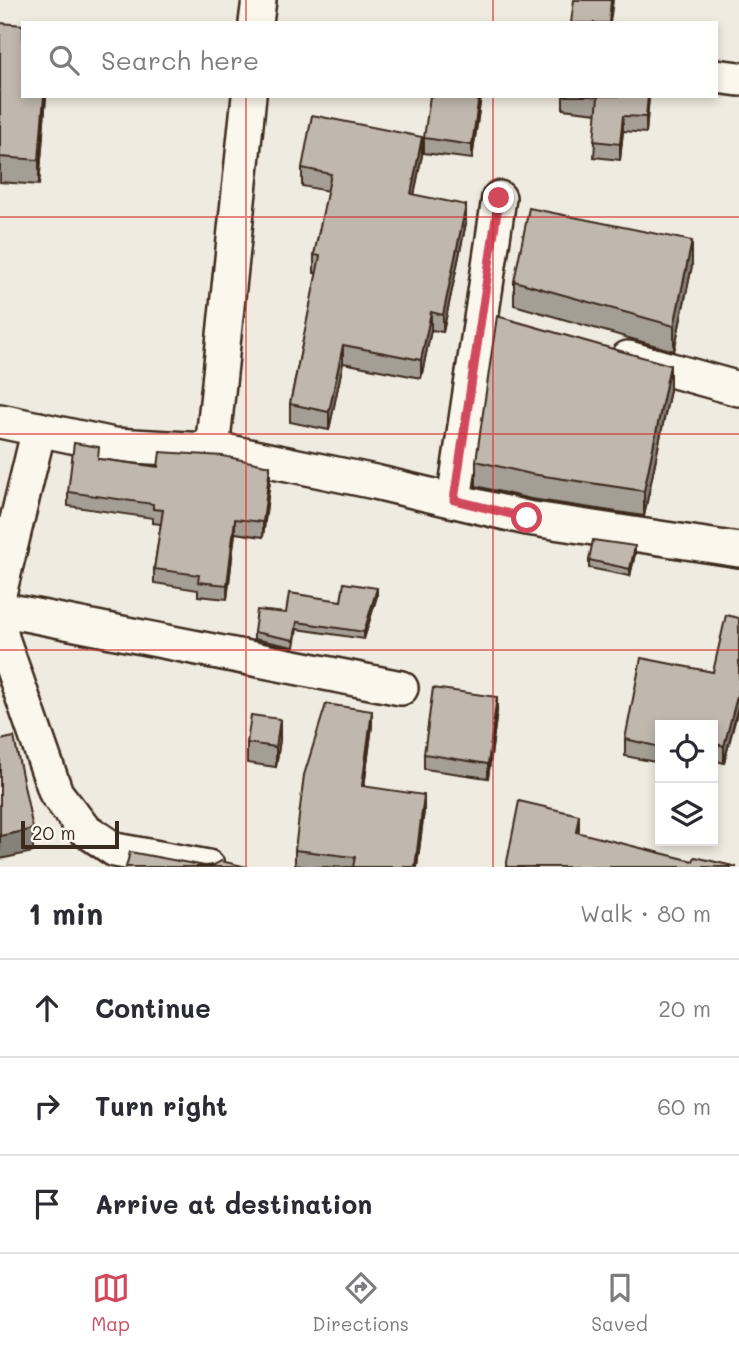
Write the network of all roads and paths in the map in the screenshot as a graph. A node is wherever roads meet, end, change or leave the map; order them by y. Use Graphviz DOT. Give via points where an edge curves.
graph roads {
  1 [pos="259,0"];
  2 [pos="256,21"];
  3 [pos="718,76"];
  4 [pos="739,79"];
  5 [pos="249,98"];
  6 [pos="499,198"];
  7 [pos="597,349"];
  8 [pos="739,389"];
  9 [pos="0,421"];
  10 [pos="38,429"];
  11 [pos="212,450"];
  12 [pos="454,500"];
  13 [pos="739,550"];
  14 [pos="0,590"];
  15 [pos="0,609"];
  16 [pos="0,624"];
  17 [pos="401,688"];
  18 [pos="208,867"];
  1 -- 2 [label="street"];
  3 -- 4 [label="street"];
  5 -- 11 [label="street"];
  6 -- 12 [label="street" via="494,320"];
  7 -- 8 [label="street"];
  9 -- 10 [label="street"];
  10 -- 11 [label="street" via="114,445"];
  10 -- 14 [label="street"];
  11 -- 12 [label="street"];
  12 -- 13 [label="street" via="527,518"];
  15 -- 17 [label="street"];
  16 -- 18 [label="street" via="56,793 83,828 115,850"];
}
